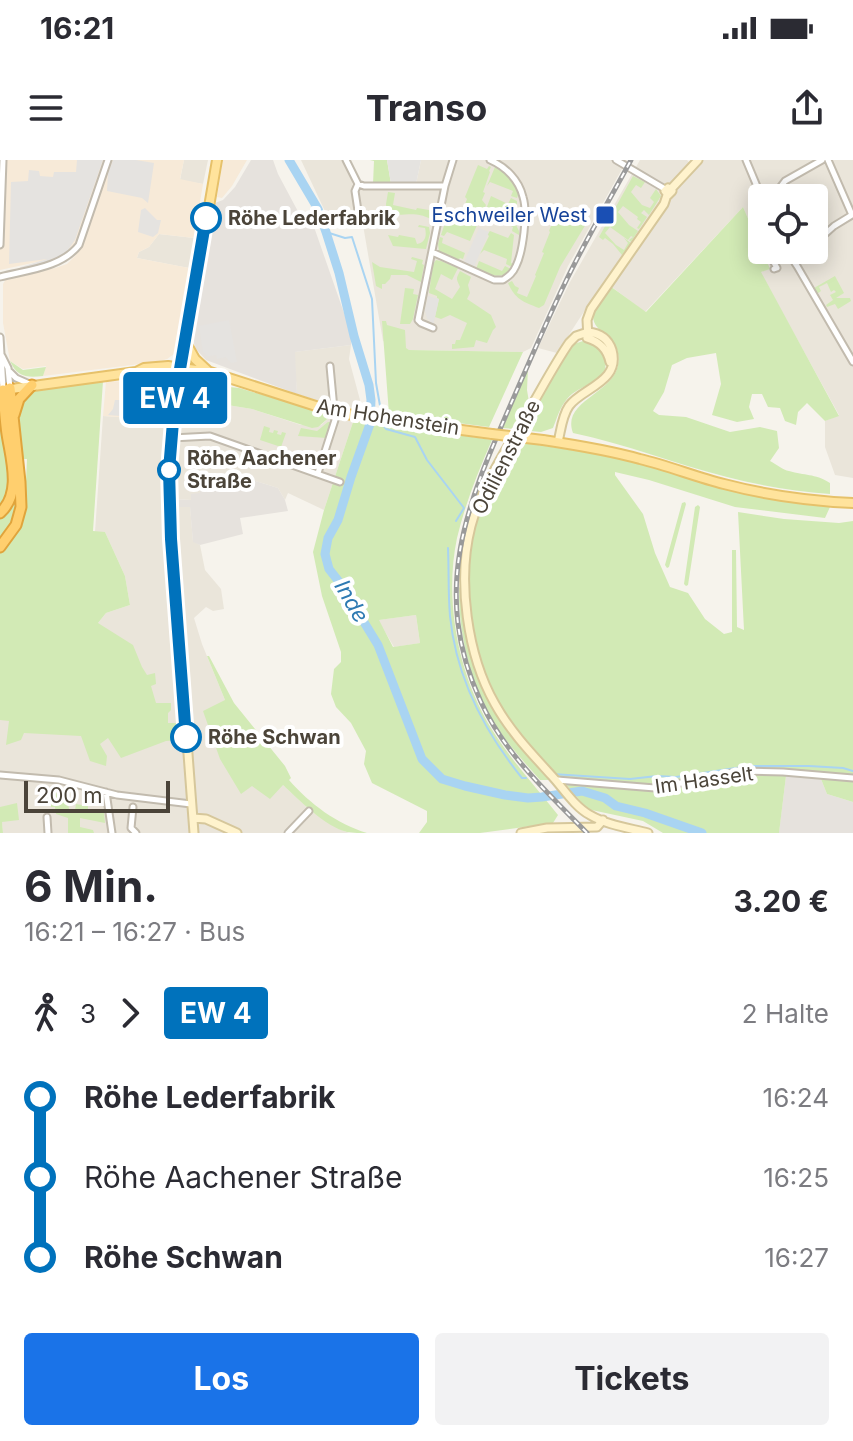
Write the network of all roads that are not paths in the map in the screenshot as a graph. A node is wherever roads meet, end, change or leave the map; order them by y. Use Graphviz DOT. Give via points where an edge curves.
graph roads {
  1 [pos="3,160"];
  2 [pos="108,160"];
  3 [pos="217,160"];
  4 [pos="346,160"];
  5 [pos="453,160"];
  6 [pos="490,160"];
  7 [pos="616,160"];
  8 [pos="698,160"];
  9 [pos="746,160"];
  10 [pos="822,160"];
  11 [pos="828,160"];
  12 [pos="358,184"];
  13 [pos="756,184"];
  14 [pos="783,184"];
  15 [pos="445,186"];
  16 [pos="668,191"];
  17 [pos="853,215"];
  18 [pos="360,224"];
  19 [pos="828,231"];
  20 [pos="0,245"];
  21 [pos="432,252"];
  22 [pos="775,264"];
  23 [pos="796,264"];
  24 [pos="774,269"];
  25 [pos="0,277"];
  26 [pos="433,328"];
  27 [pos="588,335"];
  28 [pos="0,337"];
  29 [pos="185,345"];
  30 [pos="1,355"];
  31 [pos="853,362"];
  32 [pos="168,366"];
  33 [pos="330,366"];
  34 [pos="3,371"];
  35 [pos="136,372"];
  36 [pos="180,372"];
  37 [pos="210,372"];
  38 [pos="150,374"];
  39 [pos="221,377"];
  40 [pos="32,385"];
  41 [pos="4,390"];
  42 [pos="175,398"];
  43 [pos="2,406"];
  44 [pos="13,422"];
  45 [pos="171,438"];
  46 [pos="558,442"];
  47 [pos="318,473"];
  48 [pos="340,482"];
  49 [pos="853,503"];
  50 [pos="0,513"];
  51 [pos="0,547"];
  52 [pos="0,775"];
  53 [pos="554,778"];
  54 [pos="853,778"];
  55 [pos="106,792"];
  56 [pos="191,804"];
  57 [pos="133,807"];
  58 [pos="309,811"];
  59 [pos="586,813"];
  60 [pos="47,817"];
  61 [pos="193,818"];
  62 [pos="603,820"];
  63 [pos="590,827"];
  64 [pos="48,833"];
  65 [pos="112,833"];
  66 [pos="136,833"];
  67 [pos="194,833"];
  68 [pos="237,833"];
  69 [pos="288,833"];
  70 [pos="521,833"];
  71 [pos="648,833"];
  1 -- 20 [label="street"];
  2 -- 25 [label="street" via="72,255"];
  3 -- 29 [label="main road"];
  4 -- 12 [label="street"];
  5 -- 15 [label="street"];
  6 -- 21 [label="street" via="510,173 524,200 513,271 494,280"];
  7 -- 16 [label="street"];
  8 -- 16 [label="main road"];
  9 -- 13 [label="street"];
  10 -- 14 [label="street"];
  11 -- 17 [label="street"];
  12 -- 15 [label="street"];
  12 -- 18 [label="street"];
  15 -- 21 [label="street"];
  16 -- 27 [label="main road" via="591,309"];
  17 -- 19 [label="street"];
  21 -- 26 [label="street" via="418,320"];
  22 -- 24 [label="street"];
  23 -- 31 [label="street"];
  27 -- 46 [label="main road" via="601,336 610,346 611,368 599,384 570,404"];
  27 -- 53 [label="main road, Odilienstraße" via="571,340 491,477 472,523 466,559 469,629 483,680 511,729"];
  28 -- 30 [label="street"];
  29 -- 32 [label="main road"];
  29 -- 36 [label="main road"];
  29 -- 37 [label="main road"];
  30 -- 34 [label="street"];
  32 -- 35 [label="main road"];
  32 -- 36 [label="main road"];
  33 -- 47 [label="street" via="335,420"];
  34 -- 40 [label="street"];
  34 -- 41 [label="street"];
  35 -- 38 [label="main road"];
  35 -- 40 [label="main road"];
  36 -- 37 [label="main road, Am Hohenstein"];
  36 -- 38 [label="main road"];
  36 -- 39 [label="main road, Am Hohenstein" via="203,379"];
  36 -- 42 [label="main road"];
  37 -- 39 [label="main road, Am Hohenstein"];
  38 -- 42 [label="main road"];
  39 -- 46 [label="main road, Am Hohenstein, bridge" via="346,414"];
  40 -- 41 [label="main road"];
  40 -- 44 [label="highway" via="18,401"];
  41 -- 43 [label="highway"];
  41 -- 44 [label="highway"];
  42 -- 45 [label="main road"];
  43 -- 50 [label="highway" via="13,481 9,502"];
  44 -- 51 [label="highway" via="21,507"];
  45 -- 47 [label="street" via="210,436"];
  45 -- 56 [label="main road" via="171,539"];
  46 -- 49 [label="main road, Am Hohenstein" via="760,492"];
  47 -- 48 [label="street"];
  52 -- 55 [label="street" via="60,780"];
  53 -- 54 [label="street, Im Hasselt" via="655,788 743,771"];
  53 -- 59 [label="main road, Odilienstraße"];
  55 -- 56 [label="street"];
  55 -- 65 [label="street"];
  56 -- 61 [label="main road"];
  57 -- 66 [label="street" via="131,828"];
  58 -- 69 [label="street"];
  59 -- 62 [label="main road, Odilienstraße"];
  59 -- 63 [label="main road"];
  60 -- 64 [label="street"];
  61 -- 67 [label="main road"];
  61 -- 68 [label="main road"];
  62 -- 63 [label="main road"];
  62 -- 71 [label="main road, Odilienstraße"];
  63 -- 70 [label="main road"];
}
